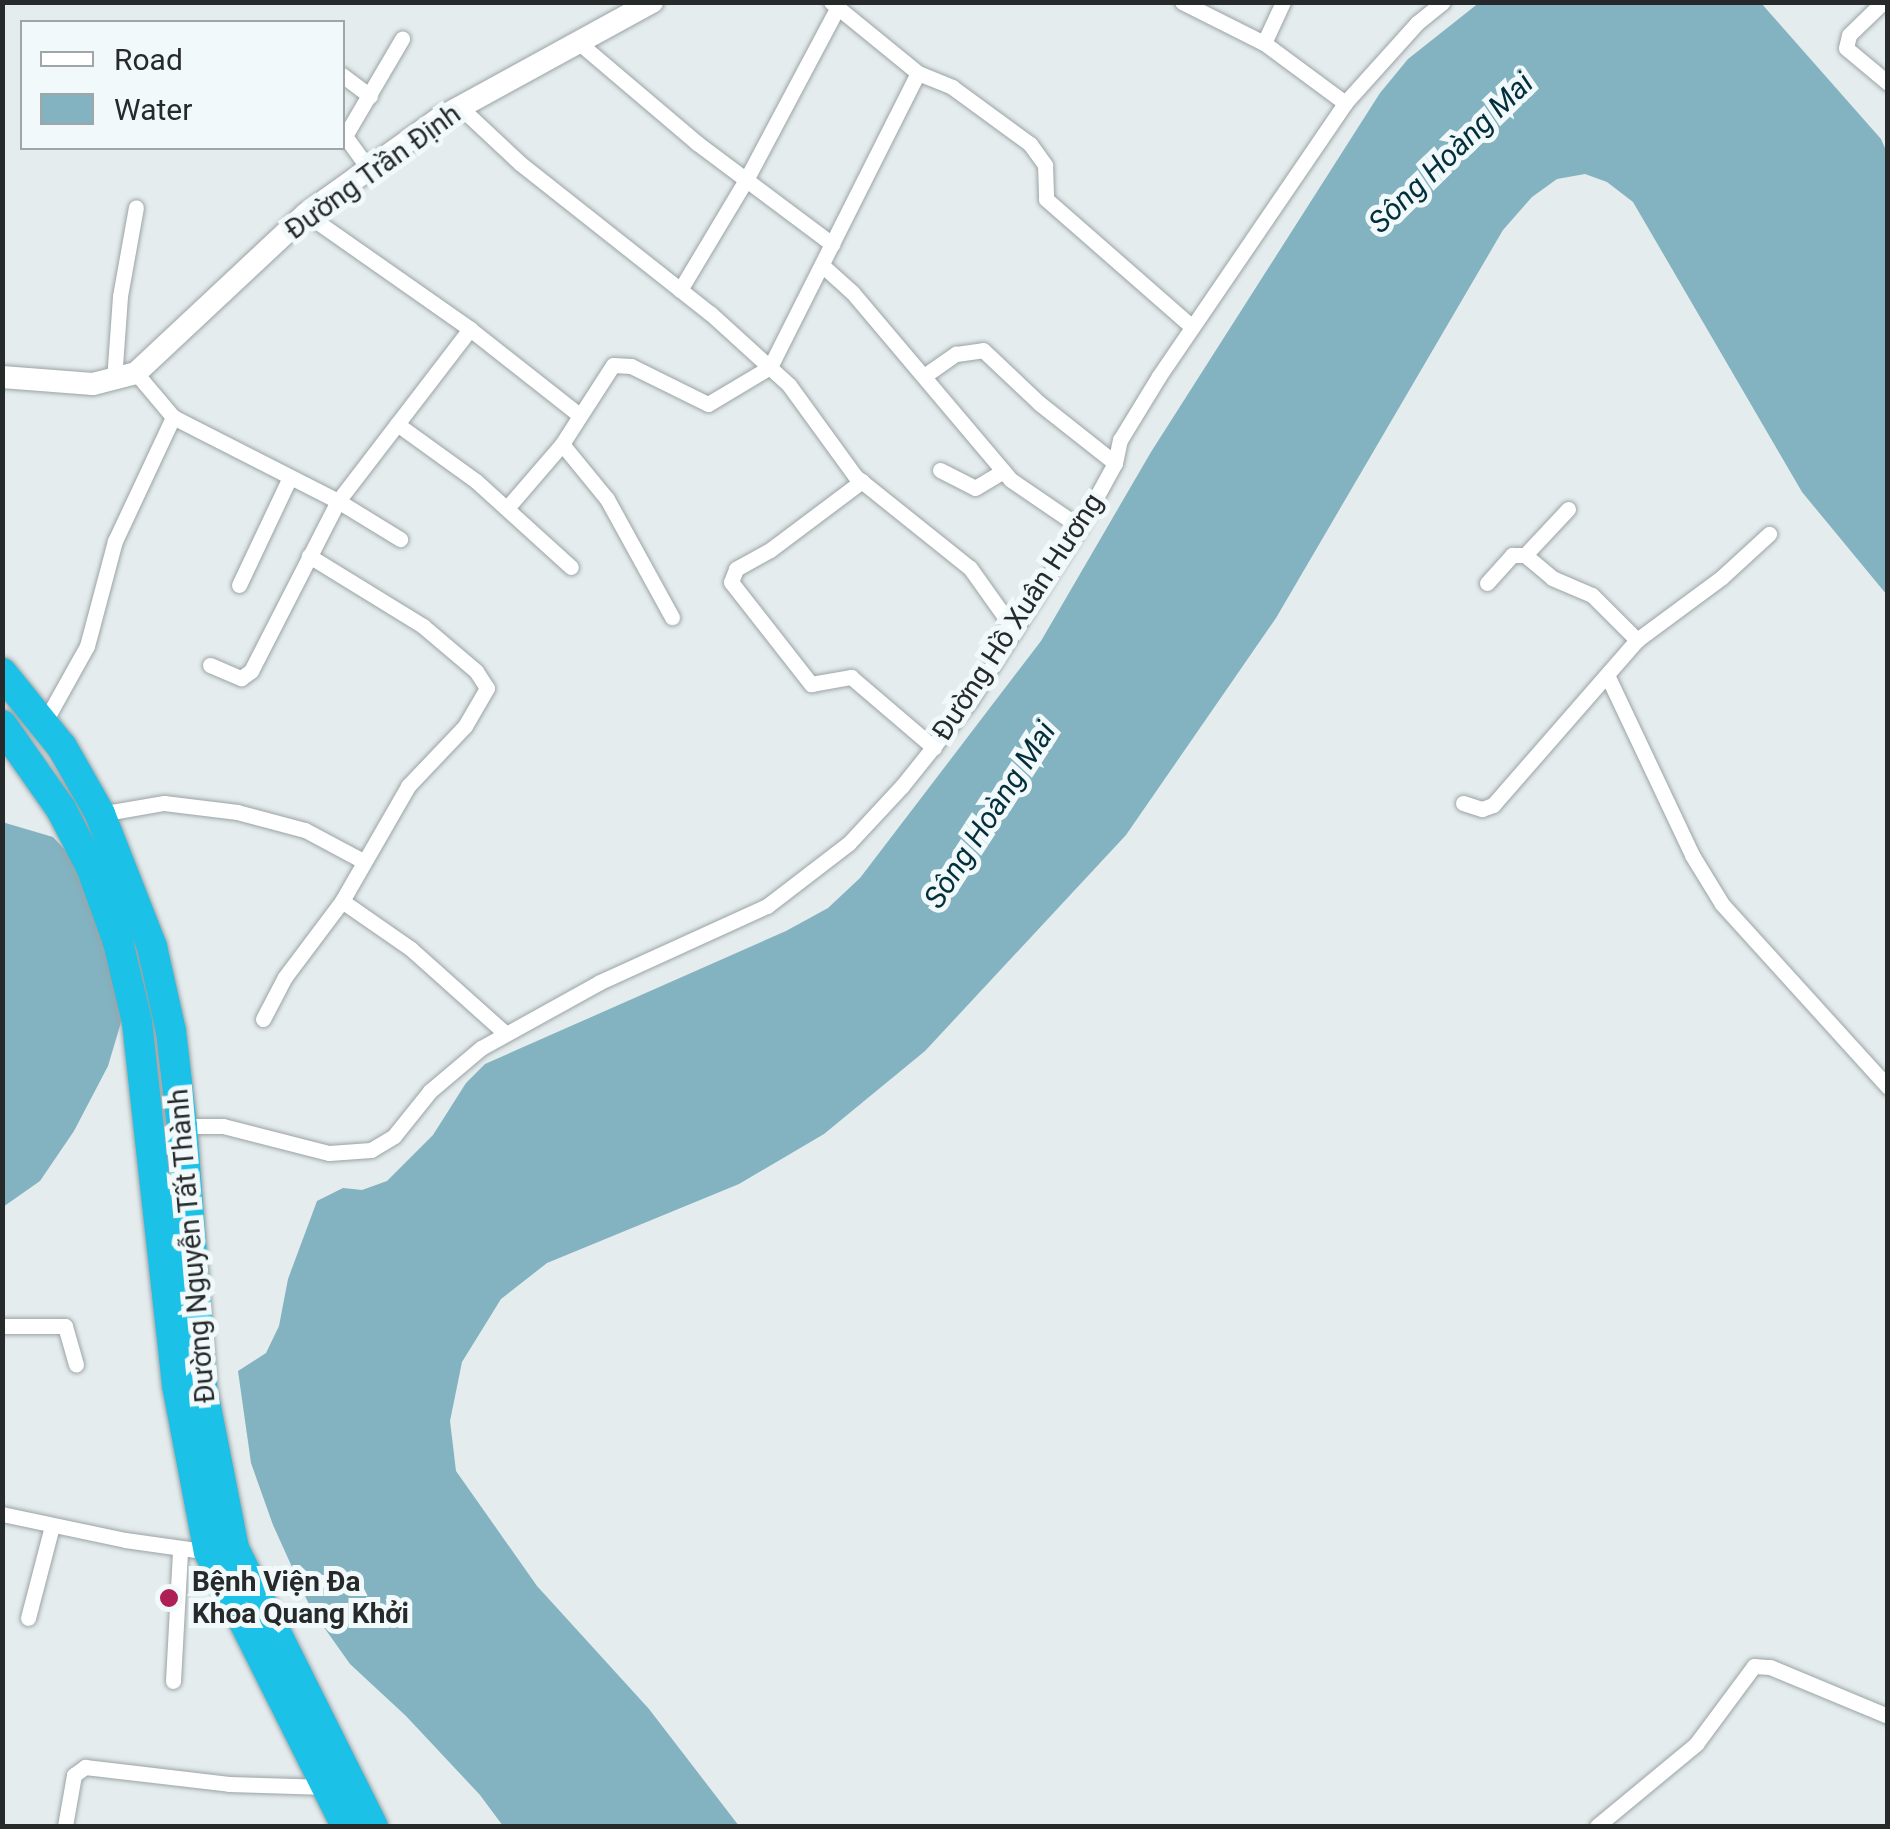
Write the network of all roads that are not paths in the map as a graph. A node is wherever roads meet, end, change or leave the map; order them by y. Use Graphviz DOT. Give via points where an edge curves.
graph roads {
  1 [pos="652,2"];
  2 [pos="1182,2"];
  3 [pos="1225,2"];
  4 [pos="1283,2"];
  5 [pos="1442,2"];
  6 [pos="1882,2"];
  7 [pos="835,5"];
  8 [pos="1217,19"];
  9 [pos="402,39"];
  10 [pos="578,42"];
  11 [pos="1264,43"];
  12 [pos="918,73"];
  13 [pos="345,77"];
  14 [pos="1888,83"];
  15 [pos="370,96"];
  16 [pos="1346,103"];
  17 [pos="460,107"];
  18 [pos="345,138"];
  19 [pos="345,141"];
  20 [pos="371,172"];
  21 [pos="747,178"];
  22 [pos="136,206"];
  23 [pos="306,214"];
  24 [pos="832,244"];
  25 [pos="824,266"];
  26 [pos="680,290"];
  27 [pos="1191,326"];
  28 [pos="470,329"];
  29 [pos="770,367"];
  30 [pos="125,376"];
  31 [pos="924,376"];
  32 [pos="2,378"];
  33 [pos="578,414"];
  34 [pos="173,417"];
  35 [pos="396,424"];
  36 [pos="562,444"];
  37 [pos="1115,463"];
  38 [pos="940,470"];
  39 [pos="1003,471"];
  40 [pos="290,478"];
  41 [pos="862,481"];
  42 [pos="338,501"];
  43 [pos="507,508"];
  44 [pos="1568,509"];
  45 [pos="1080,526"];
  46 [pos="1768,534"];
  47 [pos="400,539"];
  48 [pos="1526,555"];
  49 [pos="309,556"];
  50 [pos="571,568"];
  51 [pos="1487,583"];
  52 [pos="238,585"];
  53 [pos="672,617"];
  54 [pos="1015,632"];
  55 [pos="1637,640"];
  56 [pos="210,665"];
  57 [pos="2,674"];
  58 [pos="1608,677"];
  59 [pos="43,724"];
  60 [pos="2,726"];
  61 [pos="934,748"];
  62 [pos="1463,803"];
  63 [pos="100,814"];
  64 [pos="363,861"];
  65 [pos="342,900"];
  66 [pos="263,1019"];
  67 [pos="505,1034"];
  68 [pos="1888,1087"];
  69 [pos="182,1126"];
  70 [pos="2,1326"];
  71 [pos="76,1364"];
  72 [pos="2,1514"];
  73 [pos="52,1526"];
  74 [pos="208,1550"];
  75 [pos="28,1618"];
  76 [pos="174,1681"];
  77 [pos="1888,1716"];
  78 [pos="328,1787"];
  79 [pos="65,1826"];
  80 [pos="346,1826"];
  81 [pos="373,1826"];
  82 [pos="1597,1826"];
  1 -- 10 [label="main road, Đường Trần Định"];
  2 -- 8 [label="street"];
  3 -- 8 [label="street"];
  4 -- 11 [label="street"];
  5 -- 16 [label="street, Đường Hồ Xuân Hương"];
  6 -- 14 [label="street" via="1848,36 1846,48"];
  7 -- 12 [label="street"];
  7 -- 21 [label="street"];
  8 -- 11 [label="street"];
  9 -- 15 [label="street"];
  10 -- 17 [label="main road, Đường Trần Định"];
  10 -- 21 [label="street"];
  11 -- 16 [label="street"];
  12 -- 24 [label="street"];
  12 -- 27 [label="street" via="952,87 1030,144 1045,165 1046,199"];
  13 -- 15 [label="street"];
  15 -- 18 [label="street"];
  16 -- 27 [label="street, Đường Hồ Xuân Hương"];
  17 -- 20 [label="main road, Đường Trần Định"];
  17 -- 26 [label="street"];
  19 -- 20 [label="street"];
  20 -- 23 [label="main road, Đường Trần Định"];
  21 -- 24 [label="street"];
  21 -- 26 [label="street"];
  22 -- 30 [label="street" via="121,284"];
  23 -- 28 [label="street"];
  23 -- 30 [label="main road, Đường Trần Định"];
  24 -- 25 [label="street"];
  25 -- 29 [label="street"];
  25 -- 31 [label="street"];
  26 -- 29 [label="street"];
  27 -- 37 [label="street, Đường Hồ Xuân Hương" via="1120,440"];
  28 -- 33 [label="street"];
  28 -- 35 [label="street"];
  29 -- 33 [label="street" via="708,404 617,364"];
  29 -- 41 [label="street"];
  30 -- 32 [label="main road" via="92,384"];
  30 -- 34 [label="street"];
  31 -- 37 [label="street" via="956,354 983,350"];
  31 -- 39 [label="street"];
  33 -- 36 [label="street"];
  34 -- 40 [label="street"];
  34 -- 59 [label="street" via="115,540 87,646"];
  35 -- 42 [label="street"];
  35 -- 43 [label="street"];
  36 -- 43 [label="street"];
  36 -- 53 [label="street" via="607,499"];
  37 -- 45 [label="street, Đường Hồ Xuân Hương"];
  38 -- 39 [label="street" via="975,488"];
  39 -- 45 [label="street"];
  40 -- 42 [label="street"];
  40 -- 52 [label="street"];
  41 -- 54 [label="street" via="970,568"];
  41 -- 61 [label="street" via="736,569 730,582 811,684 851,677"];
  42 -- 47 [label="street"];
  42 -- 49 [label="street"];
  43 -- 50 [label="street"];
  44 -- 48 [label="street"];
  45 -- 54 [label="street, Đường Hồ Xuân Hương"];
  46 -- 55 [label="street" via="1722,578"];
  48 -- 51 [label="street" via="1512,555"];
  48 -- 55 [label="street" via="1552,578 1592,595"];
  49 -- 56 [label="street" via="247,676"];
  49 -- 64 [label="street" via="423,626 488,688 466,726 408,786"];
  54 -- 61 [label="street, Đường Hồ Xuân Hương"];
  55 -- 58 [label="street"];
  57 -- 59 [label="highway, Đường Nguyễn Tất Thành"];
  58 -- 62 [label="street" via="1493,805"];
  58 -- 68 [label="street" via="1714,893"];
  59 -- 63 [label="highway, Đường Nguyễn Tất Thành"];
  60 -- 74 [label="highway, Đường Nguyễn Tất Thành" via="61,809 118,942 137,1022 178,1386"];
  61 -- 67 [label="street, Đường Hồ Xuân Hương" via="849,843 768,906 600,982"];
  63 -- 64 [label="street" via="164,803 238,812 306,830"];
  63 -- 69 [label="highway, Đường Nguyễn Tất Thành" via="152,947"];
  64 -- 65 [label="street"];
  65 -- 66 [label="street"];
  65 -- 67 [label="street" via="411,949"];
  67 -- 69 [label="street, Đường Hồ Xuân Hương" via="446,1076 394,1136 371,1150 329,1153 223,1126"];
  69 -- 74 [label="highway, Đường Nguyễn Tất Thành"];
  70 -- 71 [label="street" via="65,1326"];
  72 -- 73 [label="street"];
  73 -- 74 [label="street"];
  73 -- 75 [label="street"];
  74 -- 76 [label="street"];
  74 -- 78 [label="highway, Đường Nguyễn Tất Thành"];
  74 -- 81 [label="highway, Đường Nguyễn Tất Thành"];
  77 -- 82 [label="street" via="1754,1666 1696,1744"];
  78 -- 79 [label="street" via="278,1788 85,1767 74,1775"];
  78 -- 80 [label="highway, Đường Nguyễn Tất Thành"];
}
